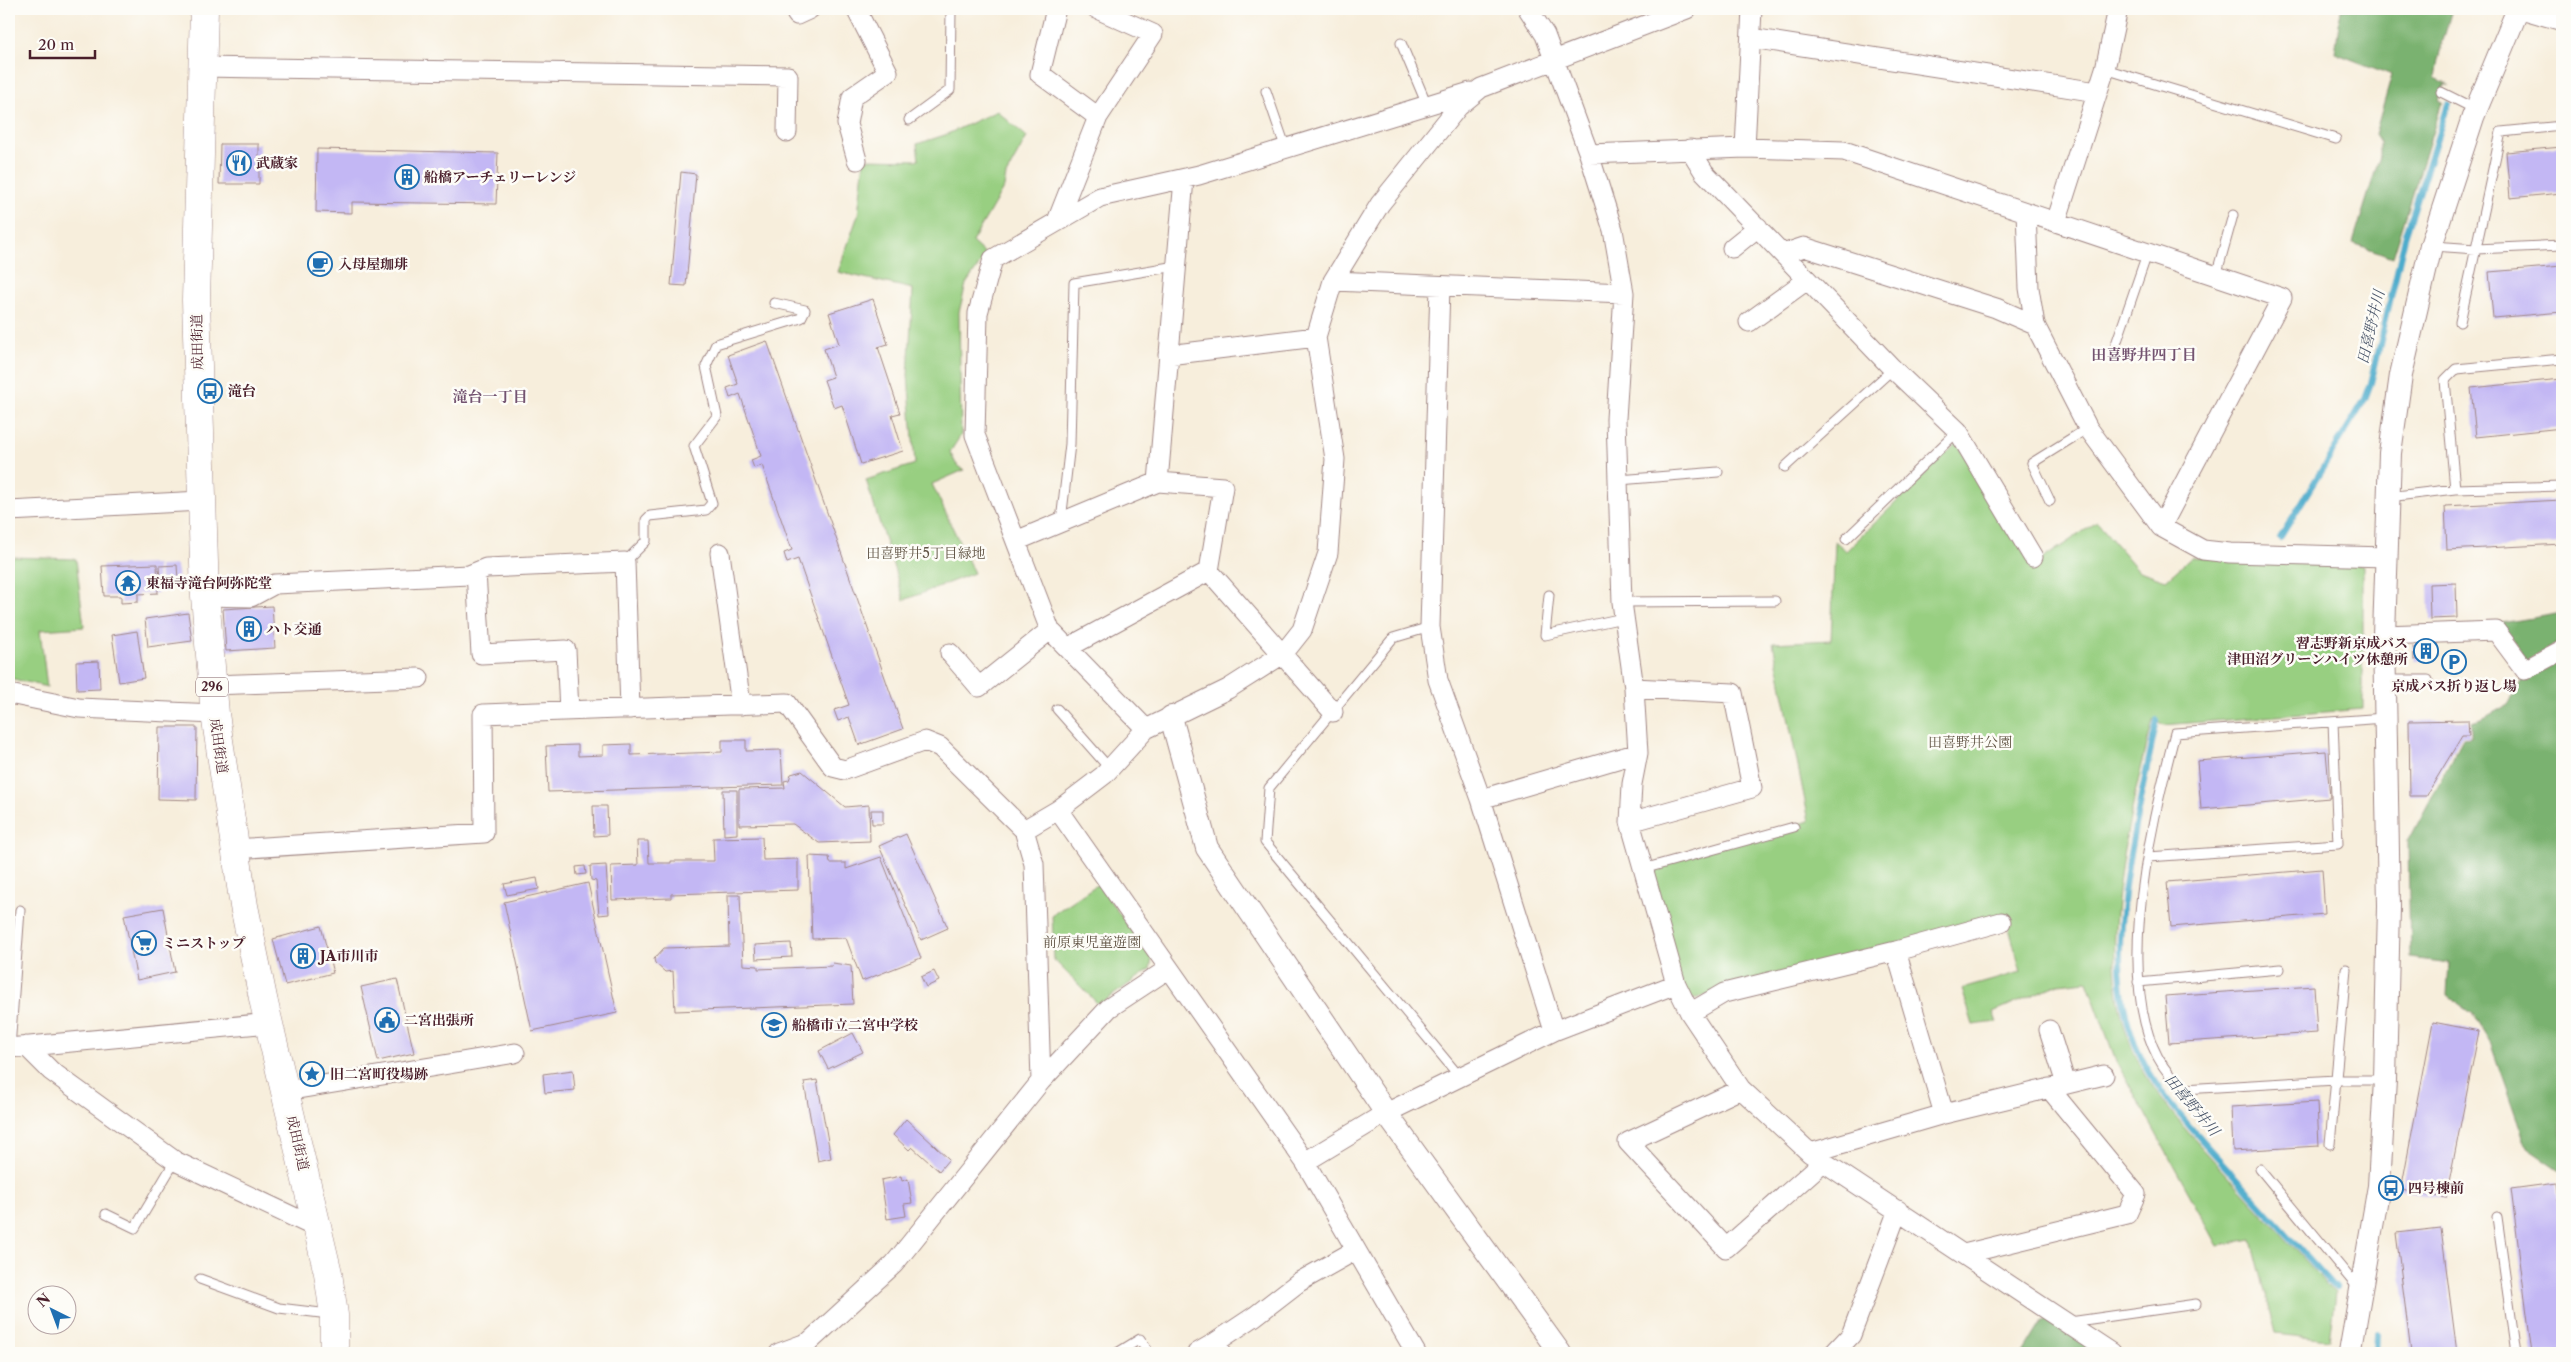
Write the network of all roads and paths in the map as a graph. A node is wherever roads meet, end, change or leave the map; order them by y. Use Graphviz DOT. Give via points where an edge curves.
graph roads {
  1 [pos="204,9"];
  2 [pos="794,9"];
  3 [pos="810,9"];
  4 [pos="856,9"];
  5 [pos="951,9"];
  6 [pos="1056,9"];
  7 [pos="1097,9"];
  8 [pos="1528,9"];
  9 [pos="1687,9"];
  10 [pos="1752,9"];
  11 [pos="2118,9"];
  12 [pos="2520,9"];
  13 [pos="2562,21"];
  14 [pos="1751,38"];
  15 [pos="1401,43"];
  16 [pos="1552,61"];
  17 [pos="201,67"];
  18 [pos="2105,69"];
  19 [pos="1481,88"];
  20 [pos="1266,91"];
  21 [pos="2097,92"];
  22 [pos="2442,92"];
  23 [pos="1427,105"];
  24 [pos="2476,110"];
  25 [pos="1098,117"];
  26 [pos="910,120"];
  27 [pos="2562,126"];
  28 [pos="788,132"];
  29 [pos="2336,139"];
  30 [pos="1286,148"];
  31 [pos="1745,148"];
  32 [pos="1690,149"];
  33 [pos="1589,154"];
  34 [pos="856,160"];
  35 [pos="1184,179"];
  36 [pos="2026,212"];
  37 [pos="2233,215"];
  38 [pos="1057,222"];
  39 [pos="2056,222"];
  40 [pos="1758,227"];
  41 [pos="2562,244"];
  42 [pos="2431,246"];
  43 [pos="1732,248"];
  44 [pos="2476,249"];
  45 [pos="1783,254"];
  46 [pos="2147,254"];
  47 [pos="1176,266"];
  48 [pos="2216,276"];
  49 [pos="1807,280"];
  50 [pos="1333,282"];
  51 [pos="1440,286"];
  52 [pos="1624,293"];
  53 [pos="774,303"];
  54 [pos="1749,322"];
  55 [pos="2460,322"];
  56 [pos="2035,325"];
  57 [pos="1316,337"];
  58 [pos="2116,344"];
  59 [pos="1168,355"];
  60 [pos="2562,359"];
  61 [pos="1893,368"];
  62 [pos="2088,428"];
  63 [pos="1958,431"];
  64 [pos="1785,466"];
  65 [pos="1718,472"];
  66 [pos="1619,480"];
  67 [pos="1158,482"];
  68 [pos="2562,486"];
  69 [pos="2455,489"];
  70 [pos="2387,497"];
  71 [pos="202,501"];
  72 [pos="2050,501"];
  73 [pos="9,511"];
  74 [pos="1061,521"];
  75 [pos="2161,527"];
  76 [pos="1846,539"];
  77 [pos="1016,541"];
  78 [pos="720,554"];
  79 [pos="2387,556"];
  80 [pos="2033,557"];
  81 [pos="625,562"];
  82 [pos="1209,571"];
  83 [pos="476,572"];
  84 [pos="1549,595"];
  85 [pos="205,596"];
  86 [pos="1775,601"];
  87 [pos="1622,610"];
  88 [pos="1430,627"];
  89 [pos="1050,630"];
  90 [pos="2384,635"];
  91 [pos="1069,647"];
  92 [pos="2562,650"];
  93 [pos="950,653"];
  94 [pos="1283,654"];
  95 [pos="419,678"];
  96 [pos="2384,680"];
  97 [pos="2428,680"];
  98 [pos="212,685"];
  99 [pos="1634,688"];
  100 [pos="9,694"];
  101 [pos="741,705"];
  102 [pos="630,709"];
  103 [pos="1057,709"];
  104 [pos="569,711"];
  105 [pos="1333,712"];
  106 [pos="215,714"];
  107 [pos="1171,716"];
  108 [pos="2385,718"];
  109 [pos="2333,722"];
  110 [pos="1146,729"];
  111 [pos="1638,753"];
  112 [pos="1110,769"];
  113 [pos="1481,800"];
  114 [pos="1058,810"];
  115 [pos="1630,822"];
  116 [pos="1794,827"];
  117 [pos="1024,830"];
  118 [pos="234,849"];
  119 [pos="2148,857"];
  120 [pos="1643,869"];
  121 [pos="20,910"];
  122 [pos="2001,922"];
  123 [pos="1896,951"];
  124 [pos="2280,968"];
  125 [pos="1168,969"];
  126 [pos="2346,969"];
  127 [pos="2138,982"];
  128 [pos="1676,984"];
  129 [pos="1690,1013"];
  130 [pos="269,1023"];
  131 [pos="2049,1030"];
  132 [pos="1554,1031"];
  133 [pos="15,1047"];
  134 [pos="515,1053"];
  135 [pos="2104,1074"];
  136 [pos="1459,1076"];
  137 [pos="2336,1080"];
  138 [pos="2385,1080"];
  139 [pos="1041,1082"];
  140 [pos="2057,1086"];
  141 [pos="1741,1089"];
  142 [pos="286,1091"];
  143 [pos="1386,1113"];
  144 [pos="1944,1114"];
  145 [pos="2330,1144"];
  146 [pos="1816,1158"];
  147 [pos="175,1161"];
  148 [pos="1305,1162"];
  149 [pos="2260,1169"];
  150 [pos="1898,1210"];
  151 [pos="106,1214"];
  152 [pos="2497,1217"];
  153 [pos="317,1228"];
  154 [pos="1356,1250"];
  155 [pos="1964,1254"];
  156 [pos="200,1280"];
  157 [pos="2360,1290"];
  158 [pos="2196,1304"];
  159 [pos="334,1315"];
  160 [pos="2069,1322"];
  161 [pos="1219,1348"];
  162 [pos="334,1353"];
  163 [pos="782,1353"];
  164 [pos="1117,1353"];
  165 [pos="1149,1353"];
  166 [pos="1197,1353"];
  167 [pos="1416,1353"];
  168 [pos="1560,1353"];
  169 [pos="1834,1353"];
  170 [pos="2112,1353"];
  171 [pos="2350,1353"];
  172 [pos="2516,1353"];
  1 -- 17 [label="highway, 成田街道 / 296"];
  2 -- 3 [label="street" via="796,15"];
  4 -- 34 [label="street" via="888,72 852,97 846,124"];
  5 -- 26 [label="lane" via="950,90"];
  6 -- 25 [label="street" via="1040,74"];
  7 -- 25 [label="street" via="1153,34"];
  8 -- 16 [label="street" via="1545,35"];
  9 -- 16 [label="street"];
  10 -- 14 [label="street"];
  11 -- 18 [label="street"];
  12 -- 13 [label="street"];
  12 -- 24 [label="street"];
  14 -- 21 [label="street"];
  14 -- 31 [label="street"];
  15 -- 23 [label="lane"];
  16 -- 19 [label="street"];
  16 -- 33 [label="street"];
  17 -- 28 [label="street" via="788,76"];
  17 -- 71 [label="highway, 成田街道 / 296" via="196,300"];
  18 -- 21 [label="street"];
  18 -- 29 [label="lane"];
  19 -- 23 [label="street"];
  19 -- 50 [label="street" via="1458,107 1380,204"];
  20 -- 30 [label="lane"];
  21 -- 39 [label="street"];
  22 -- 24 [label="lane"];
  23 -- 30 [label="street"];
  24 -- 42 [label="street"];
  25 -- 38 [label="street"];
  27 -- 44 [label="lane" via="2501,132"];
  30 -- 35 [label="street"];
  31 -- 32 [label="street"];
  31 -- 36 [label="street" via="1844,151"];
  32 -- 33 [label="street"];
  32 -- 40 [label="street" via="1704,172"];
  33 -- 52 [label="street" via="1613,230"];
  35 -- 38 [label="street" via="1100,197"];
  35 -- 47 [label="street"];
  36 -- 39 [label="street"];
  36 -- 56 [label="street" via="2029,288"];
  37 -- 48 [label="lane"];
  38 -- 77 [label="street" via="993,259 978,313 975,435"];
  39 -- 46 [label="street"];
  40 -- 43 [label="street"];
  40 -- 45 [label="street"];
  41 -- 44 [label="lane"];
  42 -- 44 [label="lane"];
  42 -- 70 [label="street" via="2401,375"];
  44 -- 55 [label="lane"];
  45 -- 49 [label="street"];
  45 -- 56 [label="street" via="1804,246 1996,308"];
  46 -- 48 [label="street"];
  46 -- 58 [label="lane"];
  47 -- 59 [label="street"];
  47 -- 74 [label="lane" via="1074,283 1070,444"];
  48 -- 75 [label="street" via="2282,298"];
  49 -- 54 [label="street"];
  49 -- 61 [label="street"];
  50 -- 51 [label="street"];
  50 -- 57 [label="street"];
  51 -- 52 [label="street"];
  51 -- 88 [label="street"];
  52 -- 66 [label="street" via="1616,418"];
  53 -- 81 [label="lane" via="805,310 801,318 716,344 706,366 717,416 694,446 712,503 706,510 650,516 646,520 646,541"];
  56 -- 62 [label="street"];
  57 -- 59 [label="street"];
  57 -- 94 [label="street" via="1335,459 1328,554 1302,630"];
  59 -- 67 [label="street"];
  60 -- 69 [label="lane" via="2456,369 2445,380"];
  61 -- 63 [label="street"];
  61 -- 64 [label="lane"];
  62 -- 72 [label="lane" via="2032,463"];
  62 -- 75 [label="street"];
  63 -- 76 [label="lane"];
  63 -- 80 [label="street"];
  65 -- 66 [label="lane"];
  66 -- 87 [label="street"];
  67 -- 74 [label="street"];
  67 -- 82 [label="street" via="1223,487"];
  68 -- 69 [label="lane"];
  69 -- 70 [label="lane"];
  70 -- 79 [label="street"];
  71 -- 73 [label="street"];
  71 -- 85 [label="highway, 成田街道 / 296"];
  74 -- 77 [label="street"];
  75 -- 79 [label="street" via="2202,550"];
  77 -- 89 [label="street"];
  78 -- 101 [label="street"];
  79 -- 90 [label="street"];
  81 -- 83 [label="street" via="486,568"];
  81 -- 102 [label="street"];
  82 -- 91 [label="street"];
  82 -- 94 [label="street"];
  83 -- 85 [label="street" via="469,575 275,584 251,597"];
  83 -- 104 [label="street" via="481,654 566,650"];
  84 -- 87 [label="lane" via="1545,636"];
  85 -- 98 [label="highway, 成田街道 / 296"];
  86 -- 87 [label="lane"];
  87 -- 99 [label="street"];
  88 -- 105 [label="lane" via="1393,638"];
  88 -- 113 [label="street" via="1438,680"];
  89 -- 91 [label="street"];
  89 -- 93 [label="street" via="979,687"];
  90 -- 92 [label="street" via="2496,631 2525,670"];
  90 -- 96 [label="street"];
  91 -- 110 [label="street"];
  94 -- 105 [label="street"];
  94 -- 107 [label="street" via="1228,689"];
  95 -- 98 [label="street"];
  96 -- 97 [label="lane"];
  96 -- 108 [label="street"];
  98 -- 106 [label="highway, 成田街道 / 296"];
  99 -- 111 [label="street"];
  99 -- 115 [label="street" via="1733,693 1752,788"];
  100 -- 106 [label="street" via="79,708"];
  101 -- 102 [label="street"];
  101 -- 117 [label="street" via="787,703 833,767 845,770 925,741 940,747"];
  102 -- 104 [label="street"];
  103 -- 112 [label="lane"];
  104 -- 118 [label="street" via="483,714 484,833"];
  105 -- 136 [label="lane" via="1269,788 1265,842"];
  106 -- 118 [label="highway, 成田街道 / 296"];
  107 -- 110 [label="street"];
  107 -- 143 [label="street" via="1207,848"];
  108 -- 109 [label="lane"];
  108 -- 138 [label="street" via="2389,906"];
  109 -- 119 [label="lane" via="2175,733"];
  109 -- 119 [label="lane" via="2338,844"];
  110 -- 112 [label="street"];
  111 -- 113 [label="street"];
  111 -- 115 [label="street"];
  112 -- 114 [label="street"];
  113 -- 132 [label="street"];
  114 -- 117 [label="street"];
  114 -- 125 [label="street"];
  115 -- 120 [label="street"];
  116 -- 120 [label="lane"];
  117 -- 139 [label="street" via="1034,864"];
  118 -- 130 [label="highway, 成田街道 / 296"];
  119 -- 127 [label="lane" via="2141,897"];
  120 -- 128 [label="street"];
  121 -- 133 [label="lane"];
  122 -- 123 [label="street"];
  123 -- 129 [label="street" via="1724,992"];
  123 -- 144 [label="street"];
  124 -- 127 [label="lane"];
  125 -- 139 [label="street" via="1109,1008"];
  125 -- 148 [label="street"];
  126 -- 137 [label="lane"];
  127 -- 137 [label="lane" via="2141,1009 2152,1045 2173,1080 2184,1089"];
  128 -- 129 [label="street"];
  128 -- 132 [label="street"];
  129 -- 141 [label="street"];
  130 -- 133 [label="street"];
  130 -- 142 [label="highway, 成田街道 / 296"];
  131 -- 140 [label="street"];
  132 -- 136 [label="street"];
  133 -- 147 [label="street"];
  134 -- 142 [label="street"];
  135 -- 140 [label="street"];
  136 -- 143 [label="street"];
  137 -- 138 [label="lane"];
  137 -- 145 [label="lane"];
  138 -- 157 [label="street" via="2379,1186"];
  139 -- 163 [label="street" via="894,1264 809,1342"];
  140 -- 144 [label="street"];
  140 -- 155 [label="street" via="2136,1194 2127,1214"];
  141 -- 146 [label="street"];
  141 -- 146 [label="street" via="1628,1142 1726,1248"];
  142 -- 153 [label="highway, 成田街道 / 296"];
  143 -- 148 [label="street"];
  143 -- 168 [label="street"];
  144 -- 146 [label="street"];
  146 -- 150 [label="street"];
  147 -- 151 [label="lane" via="135,1228"];
  147 -- 153 [label="street"];
  148 -- 154 [label="street"];
  149 -- 157 [label="lane"];
  150 -- 155 [label="street"];
  150 -- 169 [label="street" via="1851,1335"];
  152 -- 172 [label="lane"];
  153 -- 159 [label="highway, 成田街道 / 296"];
  154 -- 161 [label="street" via="1299,1282"];
  154 -- 167 [label="street"];
  155 -- 160 [label="street"];
  156 -- 159 [label="lane" via="279,1308"];
  157 -- 171 [label="street"];
  158 -- 160 [label="lane"];
  159 -- 162 [label="highway, 成田街道 / 296"];
  160 -- 170 [label="street"];
  161 -- 166 [label="street"];
  164 -- 165 [label="lane" via="1140,1339"];
}
